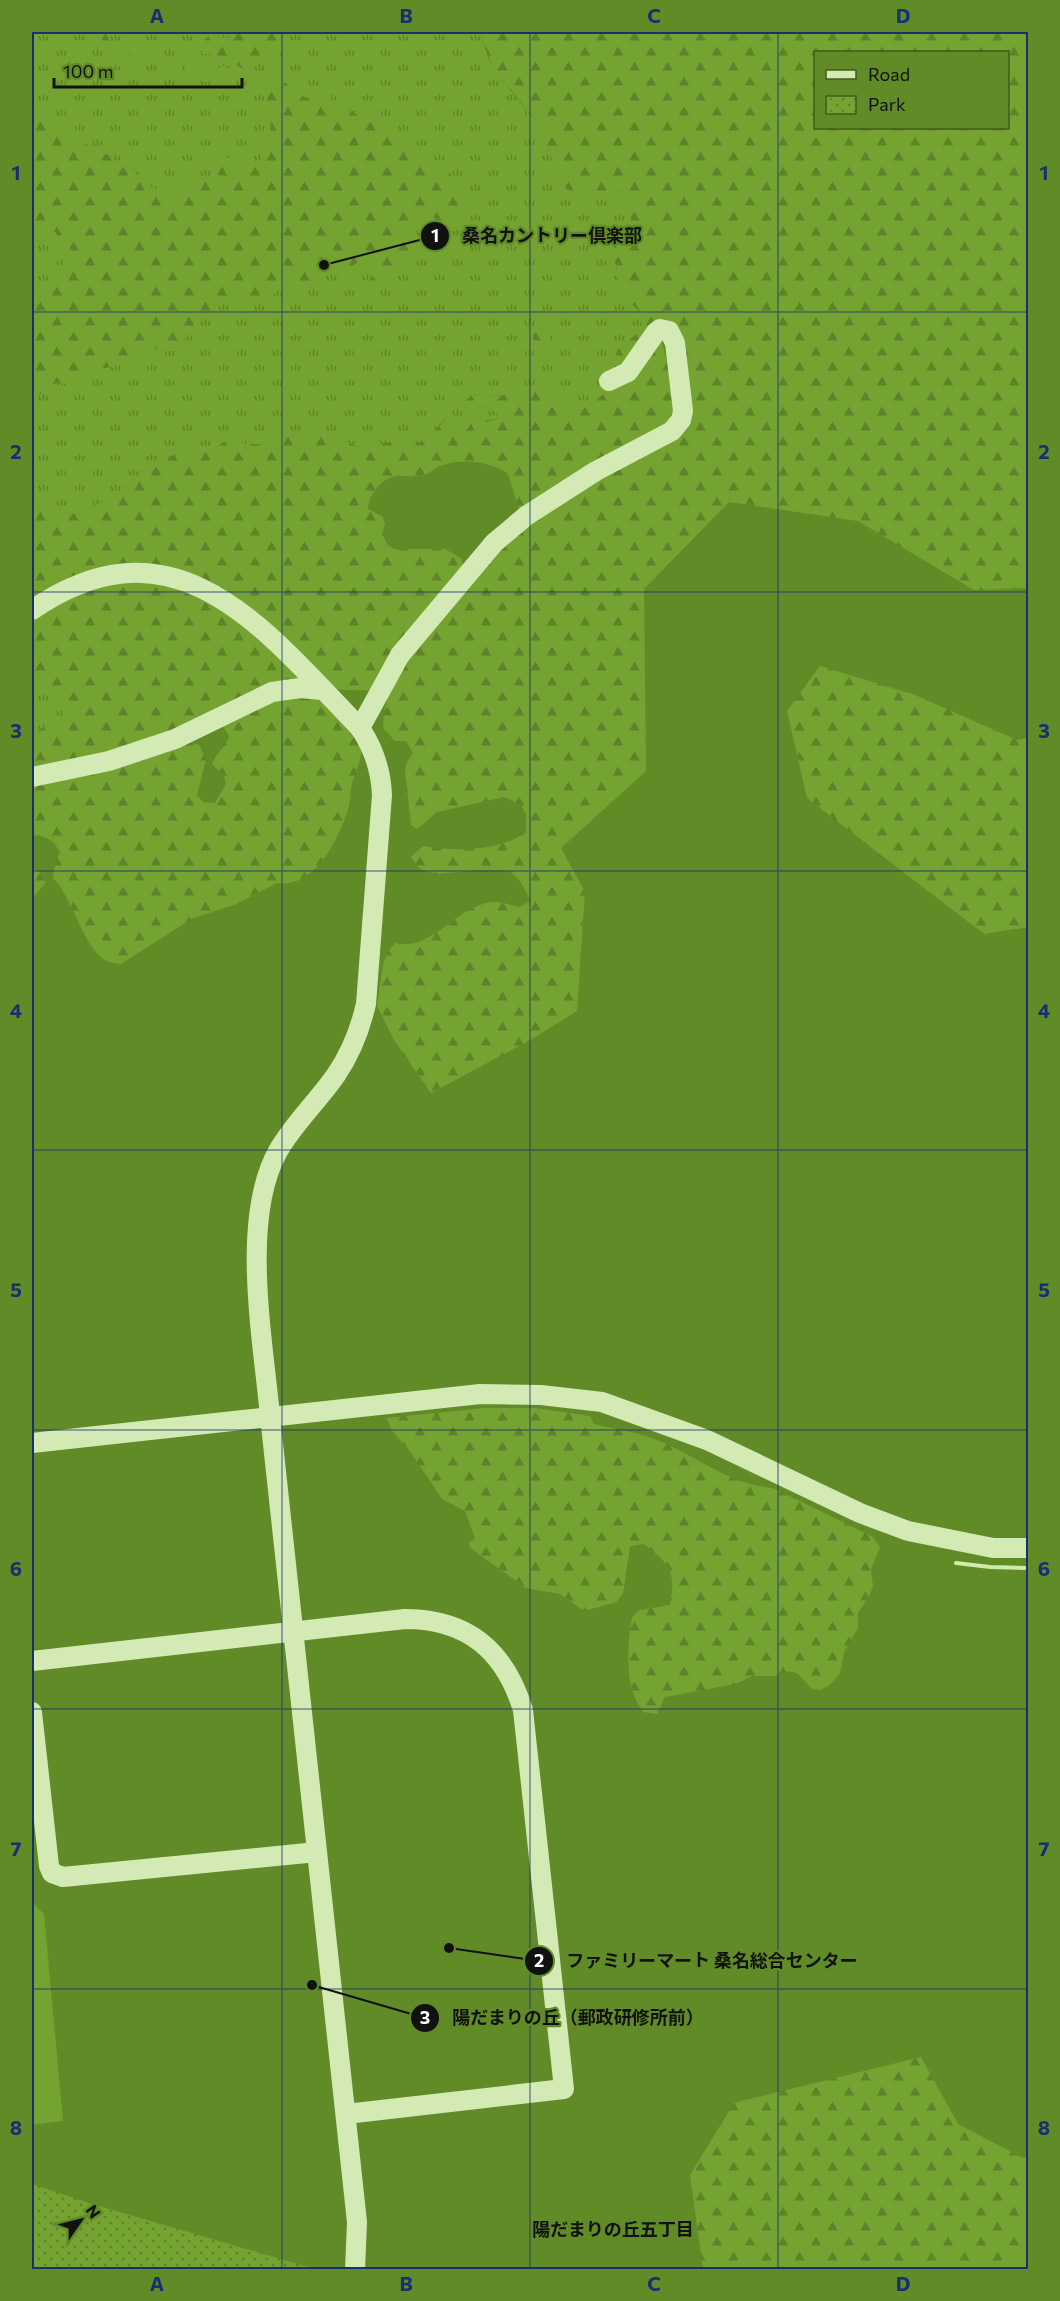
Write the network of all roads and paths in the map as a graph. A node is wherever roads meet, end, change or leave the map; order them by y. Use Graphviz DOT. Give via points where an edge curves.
graph roads {
  1 [pos="609,381"];
  2 [pos="32,610"];
  3 [pos="323,690"];
  4 [pos="360,728"];
  5 [pos="32,777"];
  6 [pos="270,1416"];
  7 [pos="32,1443"];
  8 [pos="1029,1548"];
  9 [pos="293,1631"];
  10 [pos="32,1661"];
  11 [pos="32,1712"];
  12 [pos="317,1852"];
  13 [pos="346,2114"];
  14 [pos="355,2270"];
  1 -- 4 [label="street" via="628,372 656,332 669,331 675,343 683,411 678,424 672,431 580,481 526,516 494,543 400,656"];
  2 -- 3 [label="street" via="76,584 100,577 128,573 170,576 196,584 248,617"];
  3 -- 4 [label="street"];
  3 -- 5 [label="street" via="272,692 175,740 109,761"];
  4 -- 6 [label="street" via="382,776 366,1004 348,1056 286,1138 262,1190 257,1255"];
  6 -- 7 [label="street"];
  6 -- 8 [label="street" via="480,1395 541,1395 602,1402 707,1440 860,1513 908,1531 993,1548"];
  6 -- 9 [label="street"];
  9 -- 10 [label="street"];
  9 -- 12 [label="street"];
  9 -- 13 [label="street" via="405,1619 437,1621 462,1630 488,1648 506,1668 517,1691 525,1729 564,2089"];
  11 -- 12 [label="street" via="48,1866 52,1873 63,1877"];
  12 -- 13 [label="street"];
  13 -- 14 [label="street" via="357,2222"];
}
